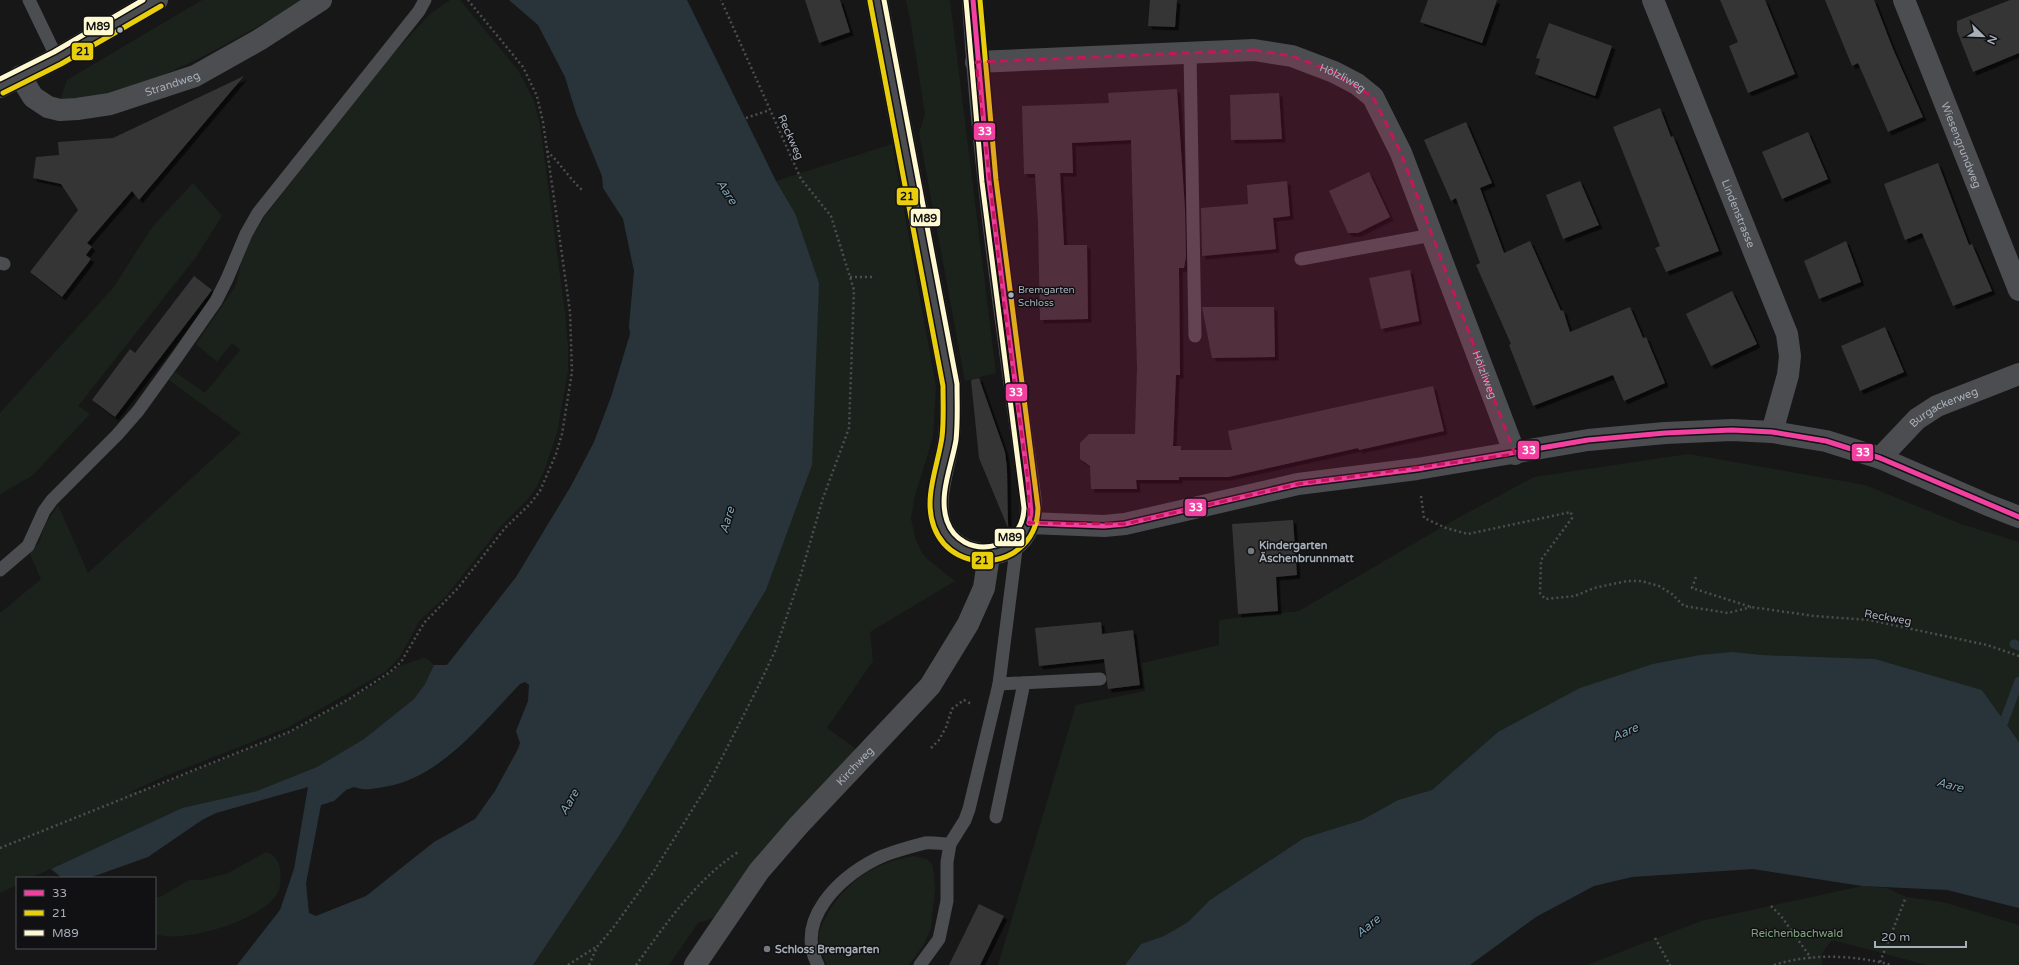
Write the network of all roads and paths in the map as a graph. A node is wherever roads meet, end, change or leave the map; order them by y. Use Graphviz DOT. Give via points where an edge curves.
graph roads {
  1 [pos="29,0"];
  2 [pos="157,0"];
  3 [pos="321,0"];
  4 [pos="425,0"];
  5 [pos="468,0"];
  6 [pos="721,0"];
  7 [pos="877,0"];
  8 [pos="973,0"];
  9 [pos="1653,0"];
  10 [pos="1904,0"];
  11 [pos="1190,53"];
  12 [pos="57,58"];
  13 [pos="976,62"];
  14 [pos="20,76"];
  15 [pos="0,87"];
  16 [pos="770,110"];
  17 [pos="746,118"];
  18 [pos="547,150"];
  19 [pos="583,191"];
  20 [pos="1432,235"];
  21 [pos="1301,259"];
  22 [pos="873,274"];
  23 [pos="850,277"];
  24 [pos="2019,290"];
  25 [pos="1195,336"];
  26 [pos="2019,374"];
  27 [pos="1772,432"];
  28 [pos="1515,454"];
  29 [pos="1880,458"];
  30 [pos="1417,469"];
  31 [pos="2019,516"];
  32 [pos="1029,523"];
  33 [pos="1018,542"];
  34 [pos="989,555"];
  35 [pos="0,570"];
  36 [pos="1696,576"];
  37 [pos="1751,607"];
  38 [pos="2019,656"];
  39 [pos="1100,679"];
  40 [pos="1024,683"];
  41 [pos="999,684"];
  42 [pos="993,709"];
  43 [pos="931,748"];
  44 [pos="996,817"];
  45 [pos="950,844"];
  46 [pos="0,848"];
  47 [pos="744,848"];
  48 [pos="1906,898"];
  49 [pos="1771,906"];
  50 [pos="1655,938"];
  51 [pos="597,947"];
  52 [pos="1811,958"];
  53 [pos="1880,962"];
  54 [pos="568,965"];
  55 [pos="589,965"];
  56 [pos="636,965"];
  57 [pos="695,965"];
  58 [pos="818,965"];
  59 [pos="920,965"];
  60 [pos="1670,965"];
  61 [pos="1774,965"];
  62 [pos="1892,965"];
  1 -- 12 [label="lane"];
  2 -- 12 [label="street"];
  3 -- 14 [label="street, Strandweg" via="259,40 195,76 110,104 60,110 48,107 33,97"];
  4 -- 35 [label="lane" via="419,11 258,213 216,301 142,405 117,435 52,500 44,511 28,546"];
  5 -- 18 [label="path" via="523,67 537,96"];
  6 -- 16 [label="path, Reckweg"];
  7 -- 34 [label="street" via="950,385 949,438 938,512 945,532 957,546 976,554"];
  8 -- 13 [label="street"];
  9 -- 27 [label="street, Lindenstrasse" via="1787,334 1790,356 1788,375"];
  10 -- 24 [label="street, Wiesengrundweg"];
  11 -- 13 [label="street, Hölzliweg"];
  11 -- 20 [label="street, Hölzliweg" via="1254,50 1292,56 1357,84 1373,97 1377,104 1401,153"];
  11 -- 25 [label="lane"];
  12 -- 14 [label="street"];
  13 -- 32 [label="street" via="1003,297 1028,482 1031,512"];
  14 -- 15 [label="street"];
  16 -- 17 [label="path"];
  16 -- 23 [label="path, Reckweg" via="801,179 831,216"];
  18 -- 19 [label="path" via="569,179"];
  18 -- 46 [label="path" via="570,312 572,372 567,409 556,454 540,491 530,504 505,528 458,588 424,623 397,667 384,676 289,732"];
  20 -- 21 [label="lane"];
  20 -- 28 [label="street, Hölzliweg"];
  22 -- 23 [label="path" via="872,277"];
  23 -- 51 [label="path, Reckweg" via="854,290 849,428 823,498 775,651 709,783 652,874"];
  26 -- 29 [label="street, Burgackerweg" via="1937,406 1917,419"];
  27 -- 28 [label="street" via="1732,430 1588,440"];
  27 -- 29 [label="street" via="1826,441"];
  28 -- 30 [label="street"];
  29 -- 31 [label="street"];
  30 -- 32 [label="street" via="1298,484 1125,524 1104,526"];
  30 -- 37 [label="path" via="1424,518 1446,528 1468,534 1570,512 1572,518 1540,560 1540,593 1545,599 1575,596 1594,588 1627,581 1641,581 1660,586 1684,606 1728,613"];
  32 -- 33 [label="street"];
  33 -- 34 [label="street"];
  33 -- 41 [label="lane"];
  34 -- 57 [label="street, Kirchweg" via="984,588 968,624 930,686 798,826 760,871"];
  36 -- 37 [label="path" via="1692,588"];
  37 -- 38 [label="path, Reckweg" via="1814,616 1869,620 1987,645"];
  39 -- 40 [label="lane"];
  40 -- 41 [label="lane"];
  40 -- 44 [label="lane"];
  41 -- 42 [label="lane"];
  42 -- 43 [label="path" via="973,705 964,700 952,709 946,727"];
  42 -- 45 [label="lane" via="969,809"];
  45 -- 58 [label="lane" via="927,843 877,859 842,882 824,900 813,924 810,943"];
  45 -- 59 [label="lane" via="947,862 947,901 939,939"];
  47 -- 56 [label="path" via="720,864 697,886"];
  48 -- 53 [label="path"];
  49 -- 52 [label="path"];
  50 -- 60 [label="path"];
  51 -- 54 [label="path"];
  51 -- 55 [label="path"];
  52 -- 53 [label="path" via="1860,958"];
  52 -- 61 [label="path"];
  53 -- 62 [label="path"];
}
